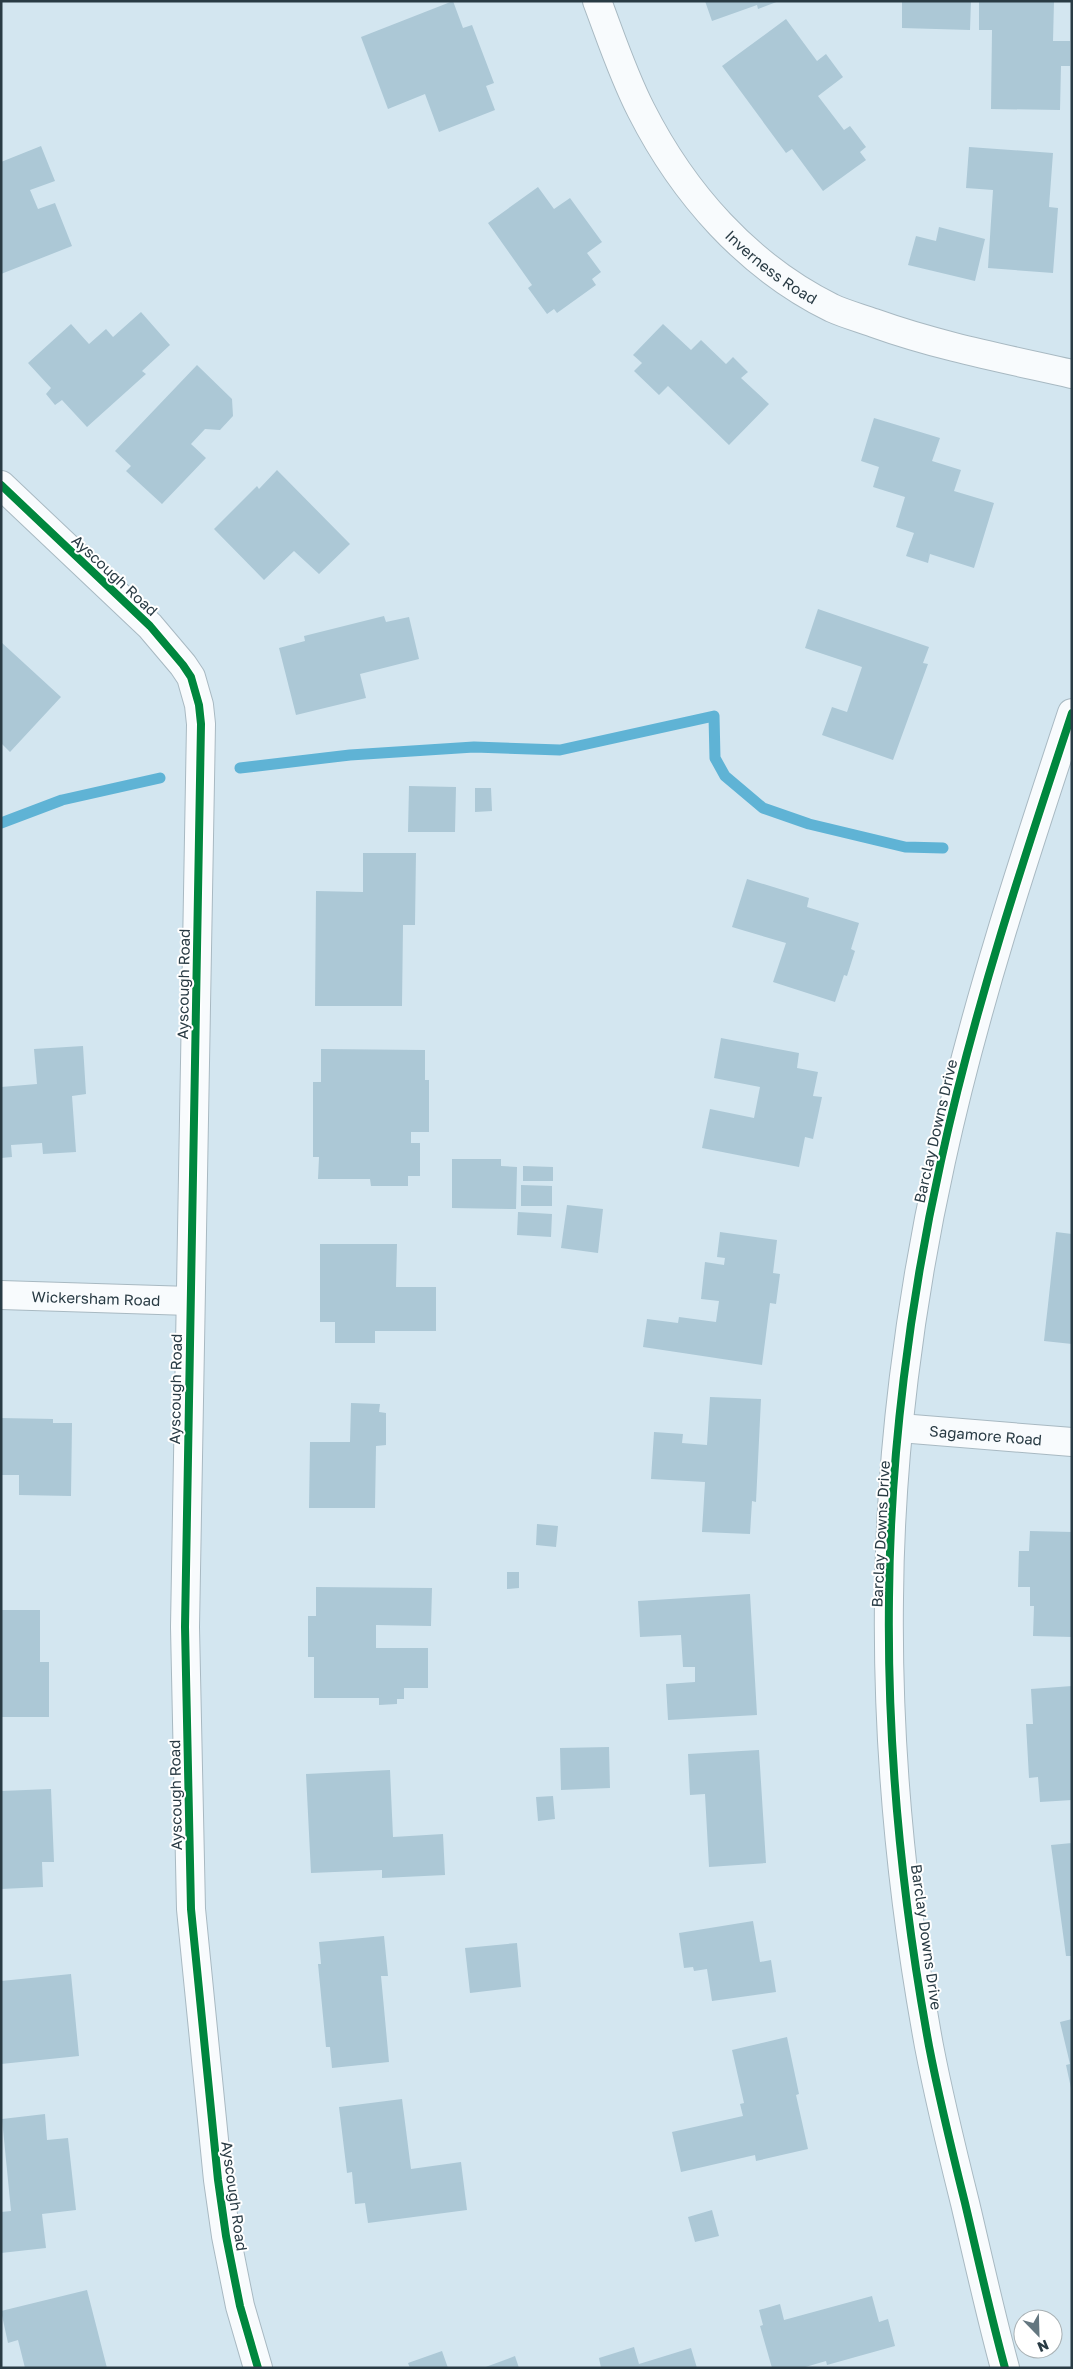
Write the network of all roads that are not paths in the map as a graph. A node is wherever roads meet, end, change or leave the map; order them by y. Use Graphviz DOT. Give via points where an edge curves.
graph roads {
  1 [pos="597,1"];
  2 [pos="1072,374"];
  3 [pos="1,485"];
  4 [pos="1072,713"];
  5 [pos="1,1296"];
  6 [pos="190,1301"];
  7 [pos="900,1428"];
  8 [pos="1072,1442"];
  9 [pos="258,2368"];
  10 [pos="1005,2368"];
  1 -- 2 [label="street, Inverness Road" via="640,108 666,156 688,188 725,230 776,274 833,309 897,331"];
  3 -- 6 [label="street, Ayscough Road" via="157,633 183,665 199,705 198,938"];
  4 -- 7 [label="street, Barclay Downs Drive" via="997,944 955,1098 920,1273"];
  5 -- 6 [label="street, Wickersham Road"];
  6 -- 9 [label="street, Ayscough Road" via="185,1627 191,1908 223,2218 240,2306"];
  7 -- 8 [label="street, Sagamore Road"];
  7 -- 10 [label="street, Barclay Downs Drive" via="889,1600 892,1731 905,1884 930,2048"];
}
